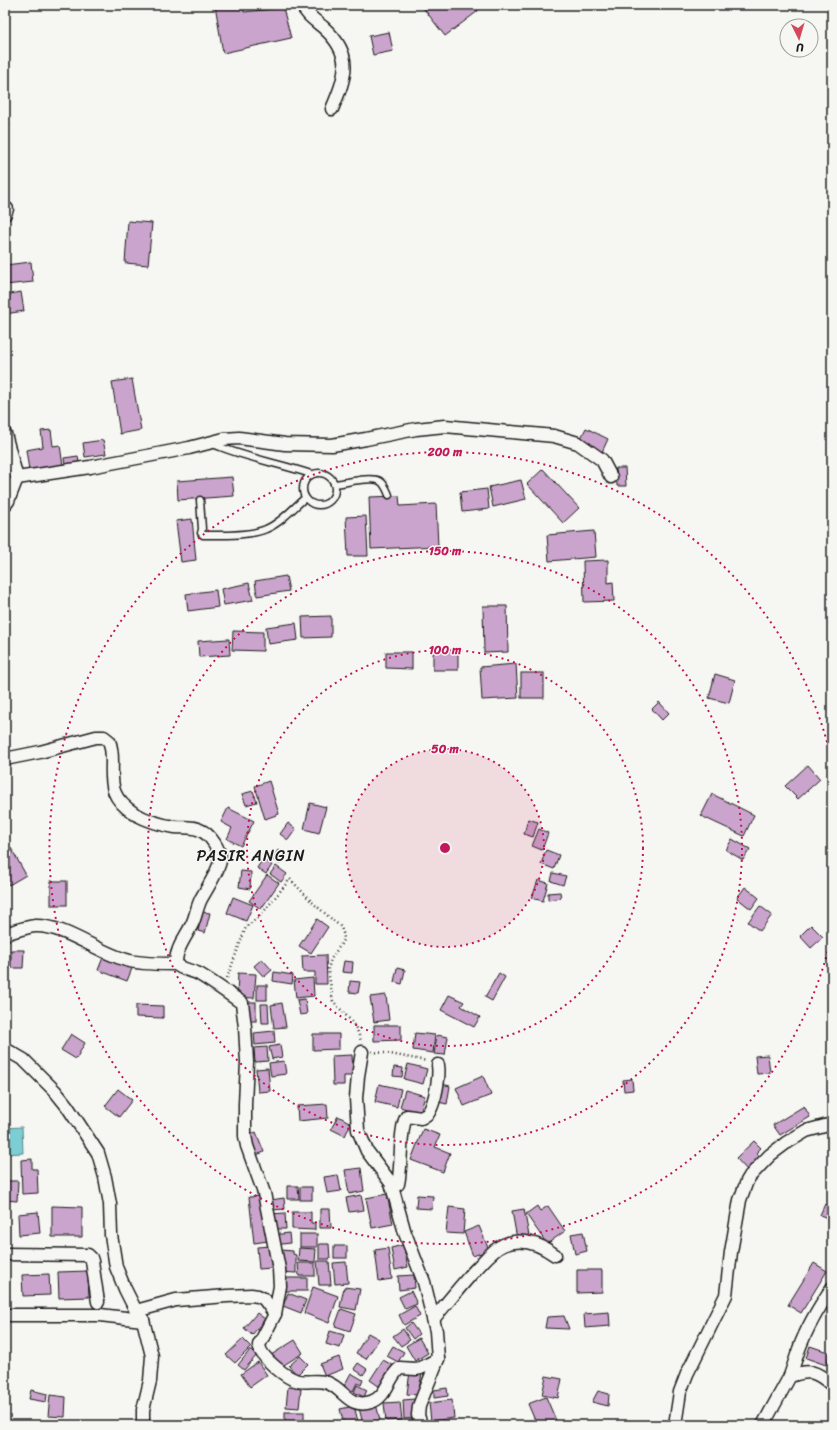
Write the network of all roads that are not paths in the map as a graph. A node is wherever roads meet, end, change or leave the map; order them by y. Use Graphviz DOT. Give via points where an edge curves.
graph roads {
  1 [pos="302,5"];
  2 [pos="332,109"];
  3 [pos="5,434"];
  4 [pos="210,442"];
  5 [pos="312,474"];
  6 [pos="611,476"];
  7 [pos="17,478"];
  8 [pos="334,484"];
  9 [pos="389,495"];
  10 [pos="305,498"];
  11 [pos="200,500"];
  12 [pos="5,505"];
  13 [pos="5,760"];
  14 [pos="5,934"];
  15 [pos="176,964"];
  16 [pos="5,1049"];
  17 [pos="362,1052"];
  18 [pos="438,1065"];
  19 [pos="832,1124"];
  20 [pos="393,1187"];
  21 [pos="5,1254"];
  22 [pos="555,1255"];
  23 [pos="832,1288"];
  24 [pos="98,1302"];
  25 [pos="275,1314"];
  26 [pos="5,1315"];
  27 [pos="139,1315"];
  28 [pos="434,1318"];
  29 [pos="438,1359"];
  30 [pos="790,1376"];
  31 [pos="832,1385"];
  32 [pos="143,1425"];
  33 [pos="421,1425"];
  34 [pos="676,1425"];
  35 [pos="763,1425"];
  1 -- 2 [label="street" via="310,16 334,37 341,48 345,74"];
  3 -- 7 [label="street"];
  4 -- 5 [label="lane" via="239,454"];
  4 -- 6 [label="street" via="239,438 285,444 332,445 445,426 554,436 578,442 602,460"];
  4 -- 7 [label="street" via="90,467"];
  5 -- 8 [label="lane" via="328,475"];
  5 -- 10 [label="lane" via="302,487"];
  7 -- 12 [label="street"];
  8 -- 9 [label="lane" via="379,480"];
  8 -- 10 [label="lane" via="333,495 326,503 315,504"];
  10 -- 11 [label="lane" via="265,530 230,535 200,534"];
  13 -- 15 [label="street" via="104,737 109,741 112,752 112,787 122,803 151,822 196,828 210,839 218,850 220,861 177,953"];
  14 -- 15 [label="street" via="29,927 44,927 62,932 129,961"];
  15 -- 25 [label="street" via="197,973 242,1003 247,1062 245,1136 264,1193 279,1269 280,1286"];
  16 -- 27 [label="street" via="24,1060 54,1091 98,1153 110,1204 111,1236 116,1267 124,1289"];
  17 -- 20 [label="street" via="356,1098 358,1130 367,1150"];
  18 -- 20 [label="street" via="434,1099 429,1112 421,1118 407,1116 402,1127 400,1173 398,1184"];
  19 -- 34 [label="street" via="806,1131 786,1143 770,1155 747,1181 740,1200 726,1295 680,1392"];
  20 -- 28 [label="street" via="405,1233 424,1282"];
  21 -- 24 [label="street" via="88,1255 92,1261"];
  22 -- 28 [label="street" via="529,1242 502,1245 486,1258"];
  23 -- 30 [label="street" via="813,1318"];
  25 -- 27 [label="street" via="264,1299 251,1295 176,1300"];
  25 -- 29 [label="street" via="259,1345 266,1358 288,1377 300,1381 328,1383 344,1396 357,1402 375,1400 381,1396 400,1368 421,1368"];
  26 -- 27 [label="street"];
  27 -- 32 [label="street" via="152,1356"];
  28 -- 29 [label="street"];
  29 -- 33 [label="street" via="419,1406"];
  30 -- 31 [label="street" via="801,1372 815,1372"];
  30 -- 35 [label="street"];
}
